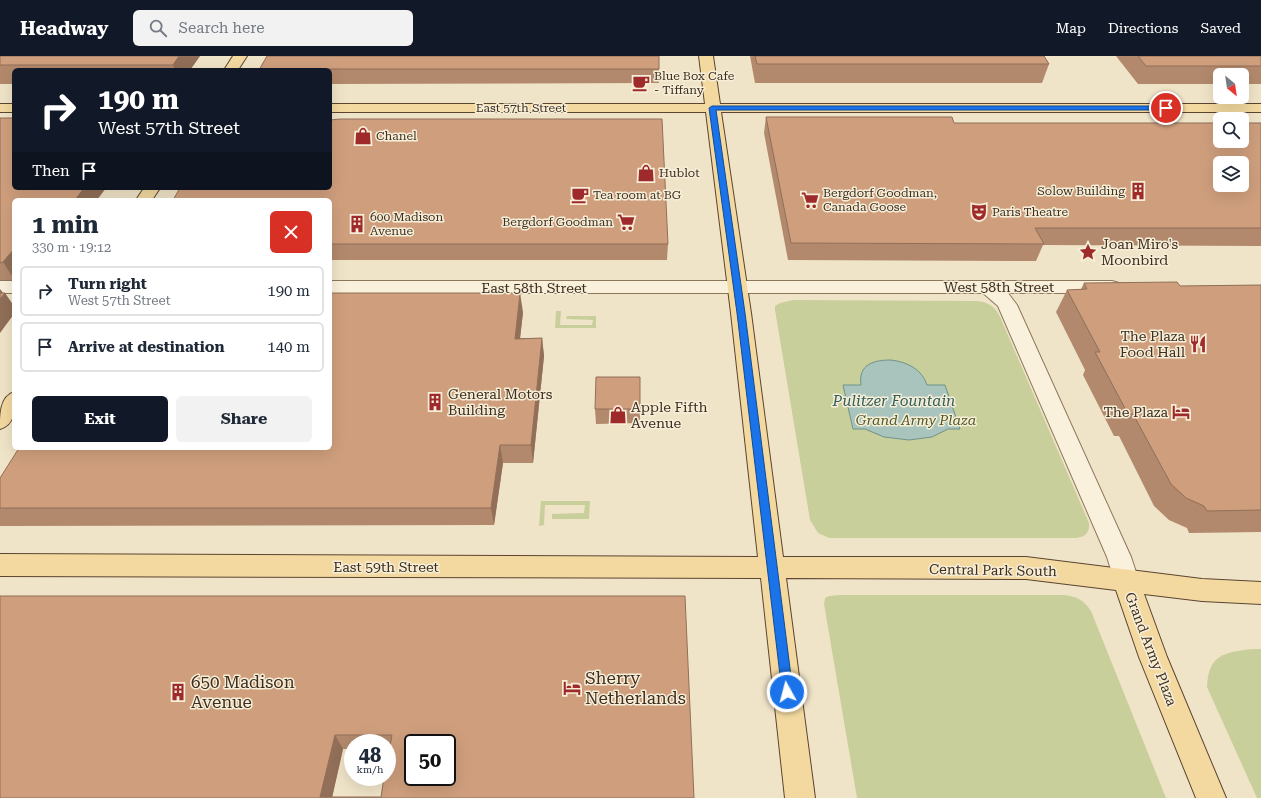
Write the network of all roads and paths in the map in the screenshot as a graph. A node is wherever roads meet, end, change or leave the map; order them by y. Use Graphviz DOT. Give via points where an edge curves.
graph roads {
  1 [pos="240,56"];
  2 [pos="706,56"];
  3 [pos="232,68"];
  4 [pos="0,108"];
  5 [pos="12,108"];
  6 [pos="332,108"];
  7 [pos="712,108"];
  8 [pos="1261,108"];
  9 [pos="1127,286"];
  10 [pos="0,287"];
  11 [pos="12,287"];
  12 [pos="332,287"];
  13 [pos="987,287"];
  14 [pos="737,288"];
  15 [pos="12,403"];
  16 [pos="0,421"];
  17 [pos="0,565"];
  18 [pos="772,567"];
  19 [pos="1126,580"];
  20 [pos="1261,593"];
  21 [pos="800,798"];
  22 [pos="1210,798"];
  1 -- 3 [label="main road"];
  2 -- 7 [label="main road"];
  4 -- 5 [label="main road"];
  6 -- 7 [label="main road, East 57th Street"];
  7 -- 8 [label="main road, East 57th Street"];
  7 -- 14 [label="main road"];
  9 -- 13 [label="street, West 58th Street"];
  10 -- 11 [label="street"];
  12 -- 14 [label="street, East 58th Street"];
  13 -- 14 [label="street, West 58th Street"];
  13 -- 19 [label="street, Grand Army Plaza" via="1007,305 1119,557"];
  14 -- 18 [label="main road"];
  15 -- 16 [label="main road"];
  17 -- 18 [label="main road, East 59th Street"];
  18 -- 19 [label="main road, Central Park South" via="1026,568"];
  18 -- 21 [label="main road"];
  19 -- 20 [label="main road, Central Park South" via="1231,593"];
  19 -- 22 [label="main road, Grand Army Plaza" via="1153,657"];
}
